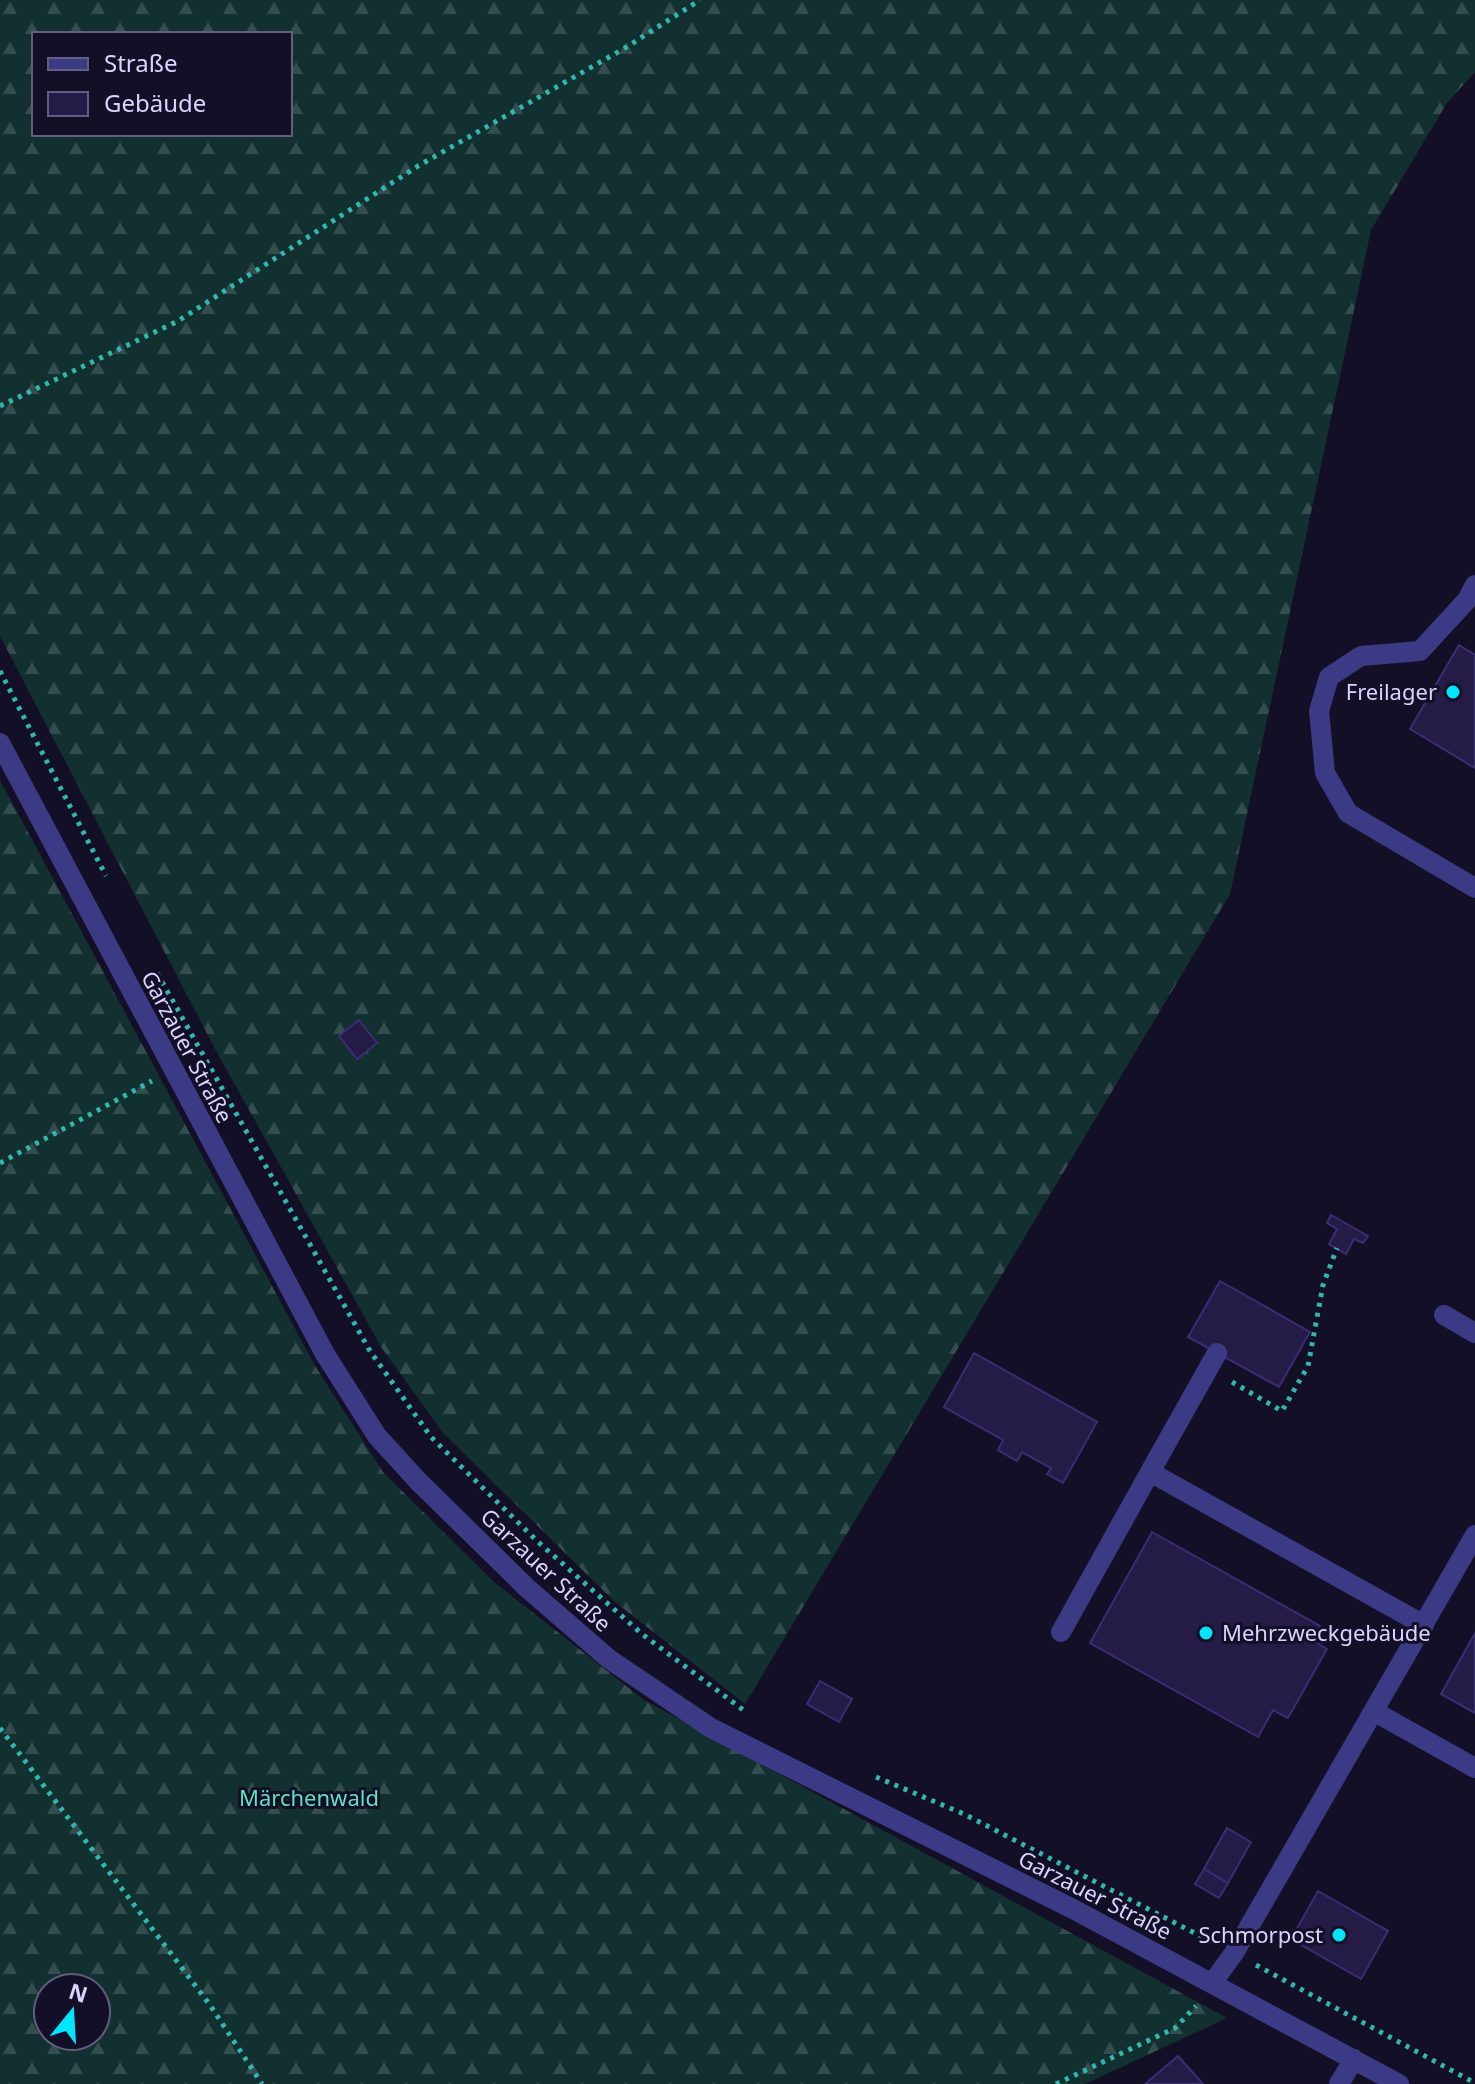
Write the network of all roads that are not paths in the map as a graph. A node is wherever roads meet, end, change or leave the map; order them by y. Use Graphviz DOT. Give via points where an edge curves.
graph roads {
  1 [pos="1475,585"];
  2 [pos="0,743"];
  3 [pos="1475,888"];
  4 [pos="1444,1315"];
  5 [pos="1475,1333"];
  6 [pos="1213,1361"];
  7 [pos="1150,1472"];
  8 [pos="1475,1535"];
  9 [pos="1424,1625"];
  10 [pos="1061,1632"];
  11 [pos="1375,1712"];
  12 [pos="1475,1768"];
  13 [pos="1213,1982"];
  14 [pos="1354,2059"];
  15 [pos="1339,2084"];
  16 [pos="1399,2084"];
  1 -- 3 [label="street" via="1420,651 1361,656 1329,677 1319,711 1325,773 1348,813"];
  2 -- 13 [label="street, Garzauer Straße" via="325,1354 377,1436 418,1481 609,1659 711,1728"];
  4 -- 5 [label="street"];
  6 -- 7 [label="street"];
  7 -- 9 [label="street"];
  7 -- 10 [label="street"];
  8 -- 9 [label="street"];
  9 -- 11 [label="street"];
  11 -- 12 [label="street"];
  11 -- 13 [label="street"];
  13 -- 14 [label="street, Garzauer Straße"];
  14 -- 15 [label="street"];
  14 -- 16 [label="street, Garzauer Straße"];
}
